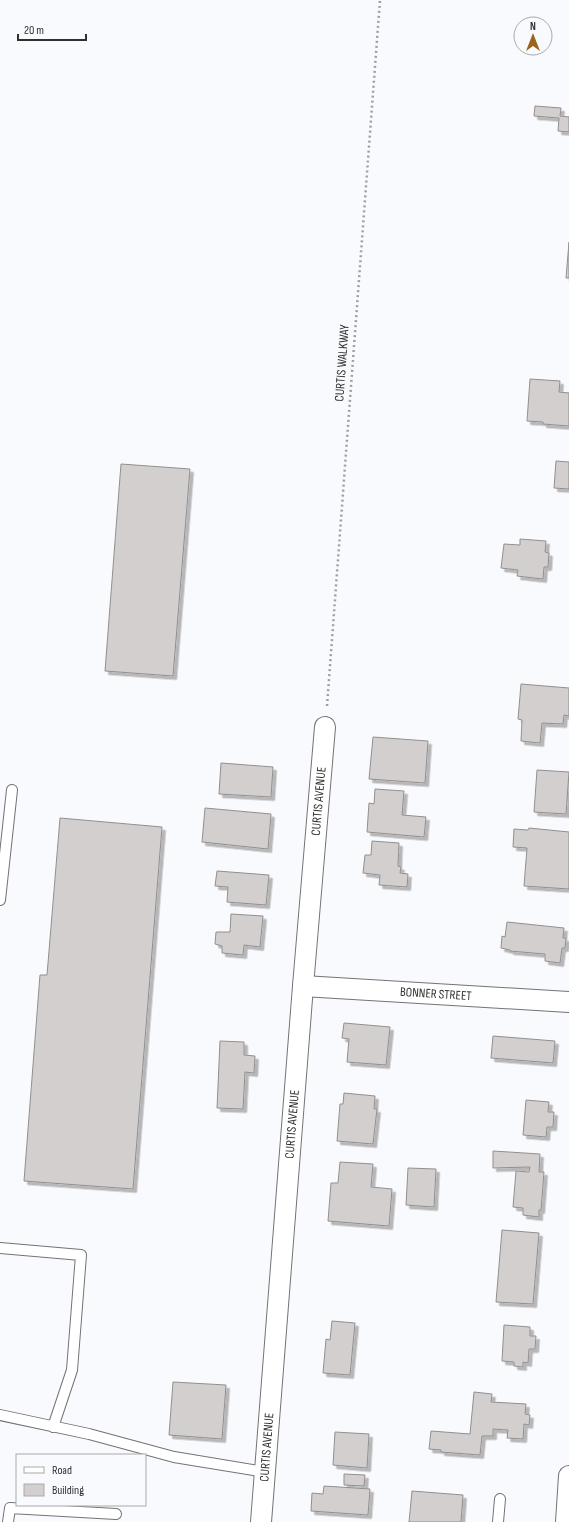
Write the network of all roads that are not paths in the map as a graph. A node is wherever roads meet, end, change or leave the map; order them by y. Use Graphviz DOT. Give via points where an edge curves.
graph roads {
  1 [pos="325,727"];
  2 [pos="12,790"];
  3 [pos="0,900"];
  4 [pos="303,986"];
  5 [pos="569,1002"];
  6 [pos="0,1248"];
  7 [pos="0,1415"];
  8 [pos="53,1427"];
  9 [pos="265,1472"];
  10 [pos="569,1476"];
  11 [pos="500,1499"];
  12 [pos="116,1514"];
  13 [pos="8,1522"];
  14 [pos="261,1522"];
  15 [pos="498,1522"];
  16 [pos="566,1522"];
  1 -- 4 [label="street, CURTIS AVENUE"];
  2 -- 3 [label="lane"];
  4 -- 5 [label="street, BONNER STREET"];
  4 -- 9 [label="street, CURTIS AVENUE"];
  6 -- 8 [label="lane" via="82,1254 72,1370"];
  7 -- 8 [label="lane"];
  8 -- 9 [label="lane" via="89,1434 174,1458"];
  9 -- 14 [label="street, CURTIS AVENUE"];
  10 -- 16 [label="street"];
  11 -- 15 [label="lane"];
  12 -- 13 [label="lane" via="10,1508"];
}
